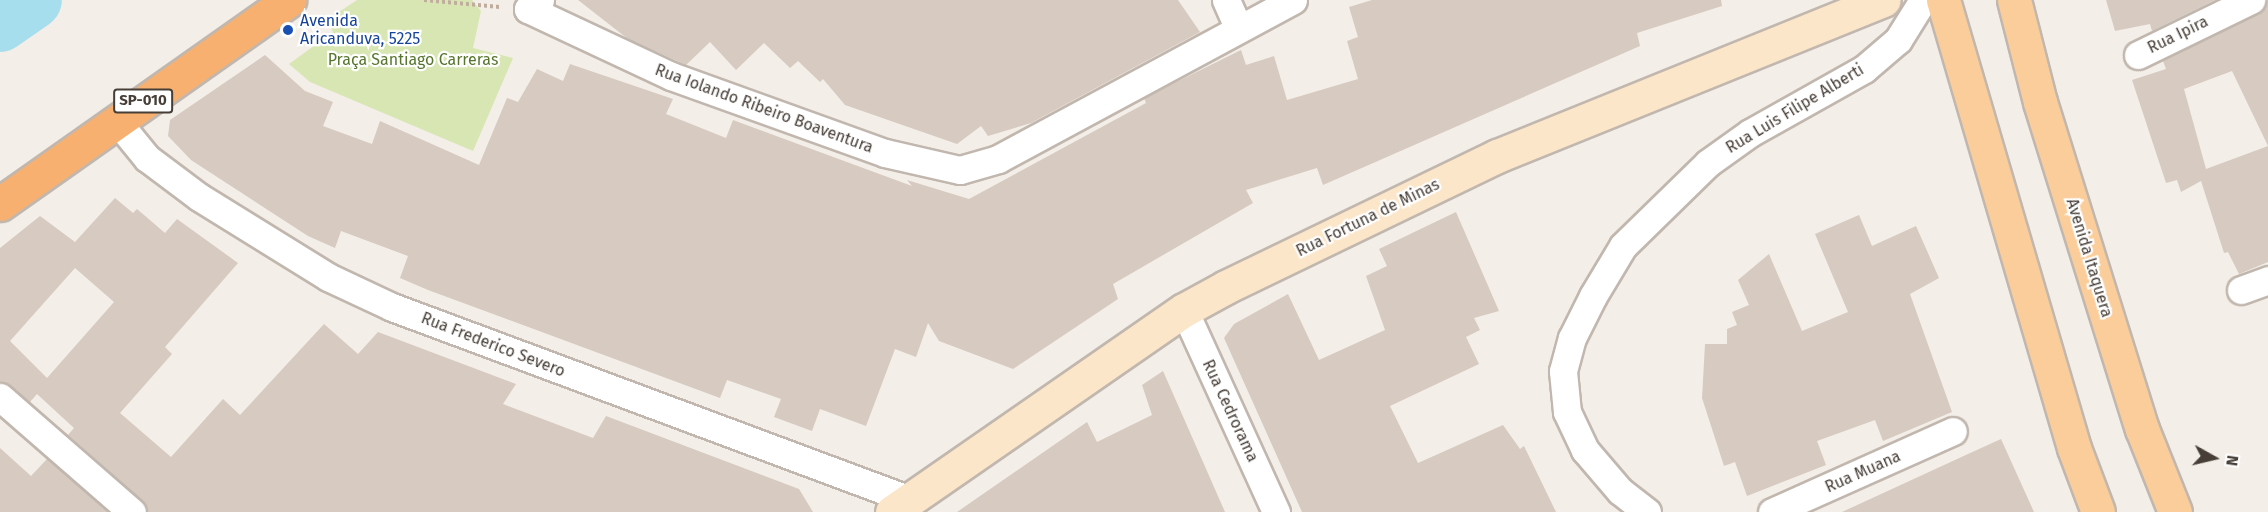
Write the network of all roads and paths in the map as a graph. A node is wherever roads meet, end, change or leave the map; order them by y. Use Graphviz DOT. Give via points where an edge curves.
graph roads {
  1 [pos="289,0"];
  2 [pos="424,0"];
  3 [pos="436,0"];
  4 [pos="487,0"];
  5 [pos="1226,0"];
  6 [pos="1293,0"];
  7 [pos="1884,0"];
  8 [pos="1923,0"];
  9 [pos="1943,0"];
  10 [pos="2014,0"];
  11 [pos="2252,0"];
  12 [pos="534,5"];
  13 [pos="1238,27"];
  14 [pos="2138,55"];
  15 [pos="116,120"];
  16 [pos="0,204"];
  17 [pos="2268,280"];
  18 [pos="2241,290"];
  19 [pos="1184,310"];
  20 [pos="0,397"];
  21 [pos="1953,431"];
  22 [pos="901,506"];
  23 [pos="132,512"];
  24 [pos="1276,512"];
  25 [pos="1647,512"];
  26 [pos="1772,512"];
  27 [pos="2098,512"];
  28 [pos="2175,512"];
  1 -- 15 [label="highway, SP-010"];
  2 -- 12 [label="path"];
  3 -- 4 [label="path"];
  5 -- 13 [label="street"];
  6 -- 13 [label="street, Rua Iolando Ribeiro Boaventura"];
  7 -- 19 [label="street, Rua Fortuna de Minas" via="1497,156"];
  8 -- 25 [label="street, Rua Luis Filipe Alberti" via="1898,40 1864,69 1750,132 1708,163 1623,246 1593,296 1572,338 1563,371 1567,412 1585,450 1620,491"];
  9 -- 27 [label="main road" via="2074,447"];
  10 -- 28 [label="main road, Avenida Itaquera" via="2040,102 2142,429"];
  11 -- 14 [label="street, Rua Ipira"];
  12 -- 13 [label="street, Rua Iolando Ribeiro Boaventura" via="672,76 885,153 960,170 1006,155"];
  15 -- 16 [label="highway, SP-010"];
  15 -- 22 [label="street, Rua Frederico Severo" via="147,158 199,197 328,277 392,307"];
  17 -- 18 [label="street"];
  19 -- 22 [label="street, Rua Fortuna de Minas"];
  19 -- 24 [label="street, Rua Cedrorama"];
  20 -- 23 [label="street"];
  21 -- 26 [label="street, Rua Muana"];
}
